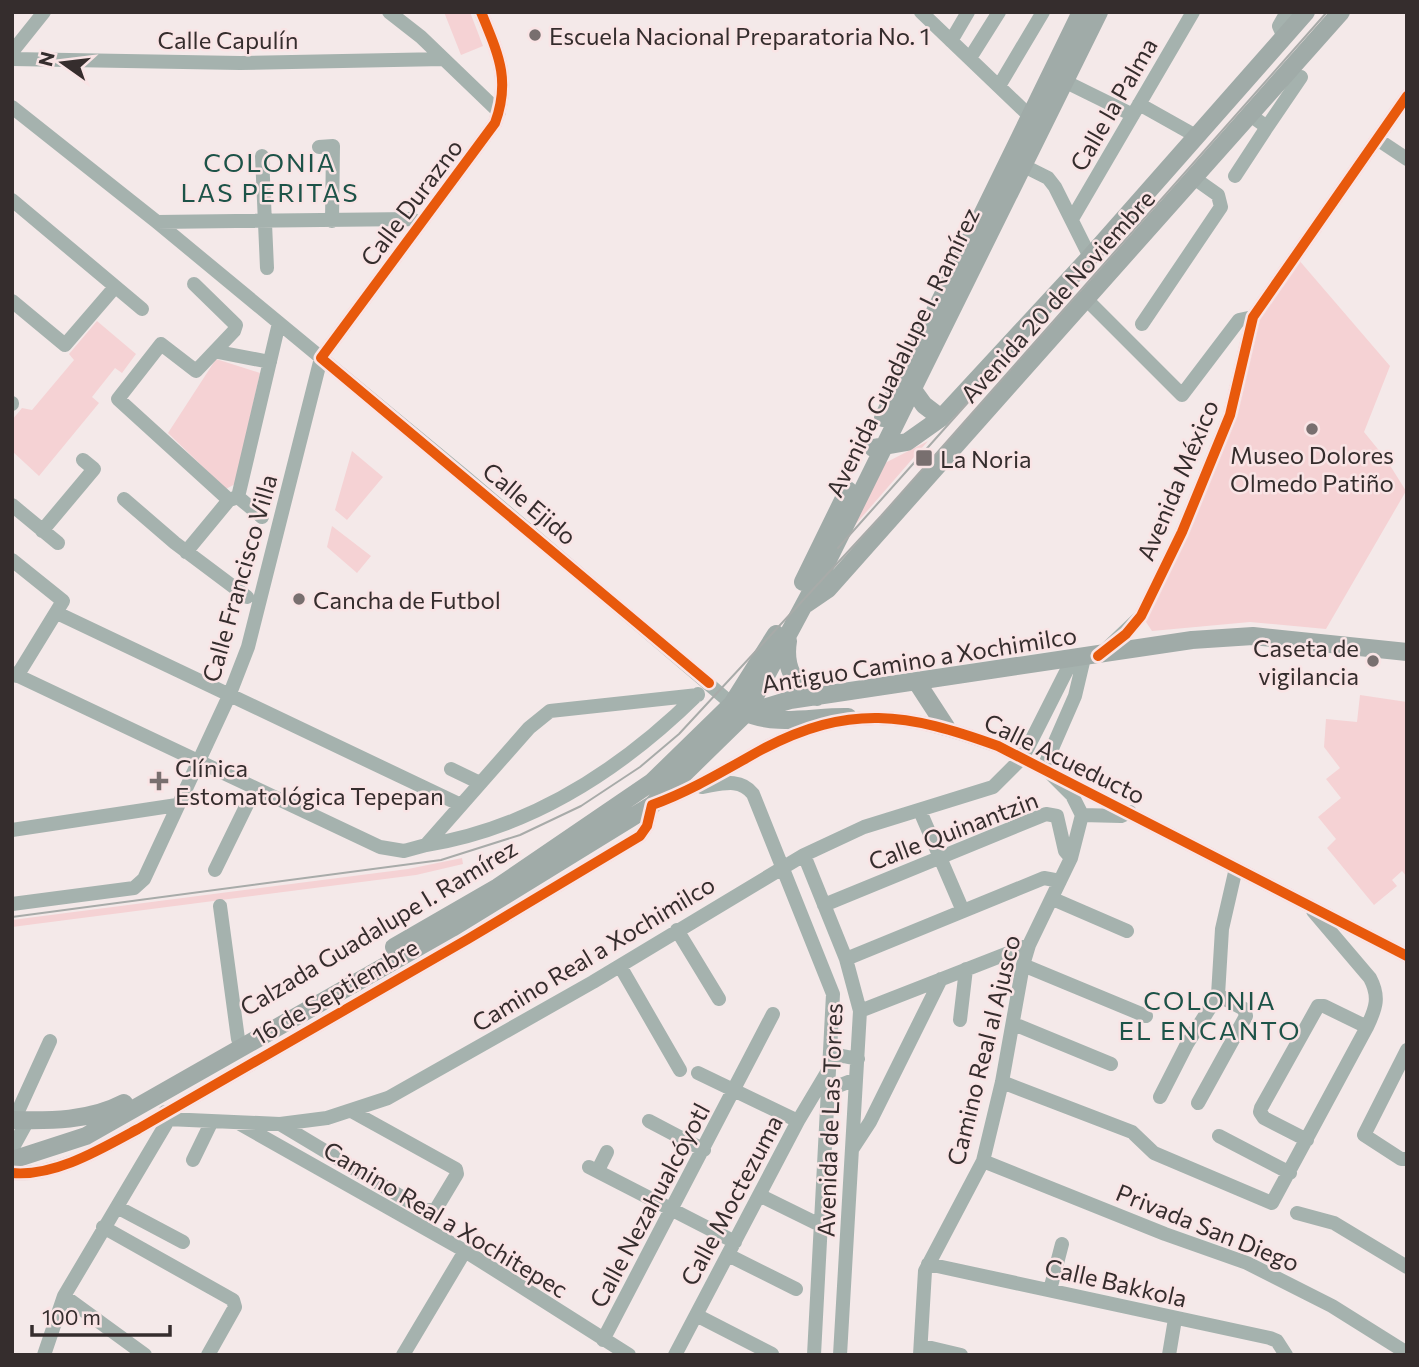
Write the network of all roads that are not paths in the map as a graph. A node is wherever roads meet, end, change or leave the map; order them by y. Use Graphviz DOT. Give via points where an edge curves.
graph roads {
  1 [pos="44,12"];
  2 [pos="389,12"];
  3 [pos="481,12"];
  4 [pos="921,12"];
  5 [pos="968,12"];
  6 [pos="999,12"];
  7 [pos="1043,12"];
  8 [pos="1081,12"];
  9 [pos="1099,12"];
  10 [pos="1193,12"];
  11 [pos="1287,12"];
  12 [pos="1306,12"];
  13 [pos="1342,12"];
  14 [pos="1284,37"];
  15 [pos="951,41"];
  16 [pos="12,52"];
  17 [pos="970,58"];
  18 [pos="12,59"];
  19 [pos="444,59"];
  20 [pos="1301,77"];
  21 [pos="1064,81"];
  22 [pos="999,86"];
  23 [pos="1407,96"];
  24 [pos="12,107"];
  25 [pos="1136,110"];
  26 [pos="499,112"];
  27 [pos="1250,116"];
  28 [pos="1035,121"];
  29 [pos="1267,127"];
  30 [pos="1196,136"];
  31 [pos="1377,139"];
  32 [pos="319,147"];
  33 [pos="262,156"];
  34 [pos="1407,159"];
  35 [pos="1022,165"];
  36 [pos="1235,176"];
  37 [pos="1194,178"];
  38 [pos="12,200"];
  39 [pos="1072,219"];
  40 [pos="266,221"];
  41 [pos="332,221"];
  42 [pos="157,222"];
  43 [pos="420,224"];
  44 [pos="1090,257"];
  45 [pos="267,268"];
  46 [pos="194,284"];
  47 [pos="115,287"];
  48 [pos="1087,300"];
  49 [pos="12,301"];
  50 [pos="142,309"];
  51 [pos="1253,317"];
  52 [pos="279,323"];
  53 [pos="1143,324"];
  54 [pos="218,352"];
  55 [pos="321,358"];
  56 [pos="270,362"];
  57 [pos="911,387"];
  58 [pos="941,418"];
  59 [pos="875,448"];
  60 [pos="93,468"];
  61 [pos="234,498"];
  62 [pos="124,499"];
  63 [pos="12,505"];
  64 [pos="262,517"];
  65 [pos="42,531"];
  66 [pos="58,543"];
  67 [pos="186,552"];
  68 [pos="12,560"];
  69 [pos="247,597"];
  70 [pos="803,606"];
  71 [pos="57,614"];
  72 [pos="789,634"];
  73 [pos="1407,652"];
  74 [pos="1085,658"];
  75 [pos="15,674"];
  76 [pos="709,684"];
  77 [pos="918,684"];
  78 [pos="698,695"];
  79 [pos="229,696"];
  80 [pos="817,697"];
  81 [pos="739,708"];
  82 [pos="848,717"];
  83 [pos="946,727"];
  84 [pos="1023,757"];
  85 [pos="198,761"];
  86 [pos="1044,767"];
  87 [pos="451,769"];
  88 [pos="480,783"];
  89 [pos="255,788"];
  90 [pos="693,789"];
  91 [pos="177,805"];
  92 [pos="461,805"];
  93 [pos="652,805"];
  94 [pos="920,811"];
  95 [pos="1130,812"];
  96 [pos="1082,815"];
  97 [pos="12,830"];
  98 [pos="426,845"];
  99 [pos="804,855"];
  100 [pos="942,857"];
  101 [pos="1071,858"];
  102 [pos="783,866"];
  103 [pos="1236,868"];
  104 [pos="215,870"];
  105 [pos="1060,881"];
  106 [pos="1053,899"];
  107 [pos="12,904"];
  108 [pos="1306,904"];
  109 [pos="824,905"];
  110 [pos="220,906"];
  111 [pos="963,911"];
  112 [pos="677,930"];
  113 [pos="1127,931"];
  114 [pos="1029,945"];
  115 [pos="1407,956"];
  116 [pos="846,958"];
  117 [pos="1023,965"];
  118 [pos="620,966"];
  119 [pos="966,969"];
  120 [pos="941,979"];
  121 [pos="1219,995"];
  122 [pos="719,999"];
  123 [pos="860,1011"];
  124 [pos="773,1014"];
  125 [pos="1146,1016"];
  126 [pos="960,1020"];
  127 [pos="1014,1024"];
  128 [pos="1367,1027"];
  129 [pos="238,1039"];
  130 [pos="50,1041"];
  131 [pos="1407,1051"];
  132 [pos="858,1059"];
  133 [pos="1111,1064"];
  134 [pos="829,1069"];
  135 [pos="680,1070"];
  136 [pos="698,1073"];
  137 [pos="856,1079"];
  138 [pos="1002,1082"];
  139 [pos="734,1091"];
  140 [pos="1160,1097"];
  141 [pos="1198,1103"];
  142 [pos="353,1112"];
  143 [pos="166,1116"];
  144 [pos="18,1120"];
  145 [pos="649,1121"];
  146 [pos="798,1121"];
  147 [pos="211,1123"];
  148 [pos="239,1123"];
  149 [pos="280,1124"];
  150 [pos="1219,1136"];
  151 [pos="1307,1140"];
  152 [pos="853,1148"];
  153 [pos="12,1149"];
  154 [pos="704,1150"];
  155 [pos="607,1152"];
  156 [pos="1407,1159"];
  157 [pos="12,1160"];
  158 [pos="193,1160"];
  159 [pos="983,1161"];
  160 [pos="12,1173"];
  161 [pos="1290,1173"];
  162 [pos="759,1195"];
  163 [pos="117,1207"];
  164 [pos="673,1210"];
  165 [pos="1297,1213"];
  166 [pos="822,1226"];
  167 [pos="103,1227"];
  168 [pos="183,1242"];
  169 [pos="1062,1244"];
  170 [pos="731,1248"];
  171 [pos="465,1251"];
  172 [pos="928,1264"];
  173 [pos="1407,1267"];
  174 [pos="796,1289"];
  175 [pos="1050,1290"];
  176 [pos="64,1296"];
  177 [pos="696,1315"];
  178 [pos="1175,1319"];
  179 [pos="603,1340"];
  180 [pos="922,1350"];
  181 [pos="1407,1353"];
  182 [pos="772,1354"];
  183 [pos="44,1355"];
  184 [pos="145,1355"];
  185 [pos="208,1355"];
  186 [pos="403,1355"];
  187 [pos="629,1355"];
  188 [pos="675,1355"];
  189 [pos="814,1355"];
  190 [pos="840,1355"];
  191 [pos="961,1355"];
  192 [pos="1169,1355"];
  193 [pos="1286,1355"];
  1 -- 16 [label="street"];
  2 -- 19 [label="street"];
  3 -- 26 [label="street, Calle Durazno" via="500,59 504,85"];
  4 -- 15 [label="street"];
  5 -- 15 [label="street"];
  6 -- 17 [label="street"];
  7 -- 22 [label="street"];
  8 -- 28 [label="main road, Avenida Guadalupe I. Ramírez"];
  9 -- 21 [label="main road, Avenida Guadalupe I. Ramírez"];
  10 -- 25 [label="street, Calle la Palma"];
  11 -- 14 [label="street" via="1279,26"];
  12 -- 14 [label="main road, Avenida 20 de Noviembre"];
  13 -- 27 [label="main road, Avenida 20 de Noviembre"];
  14 -- 30 [label="main road, Avenida 20 de Noviembre"];
  15 -- 17 [label="street"];
  17 -- 22 [label="street"];
  18 -- 19 [label="street, Calle Capulín" via="240,63"];
  19 -- 26 [label="street"];
  20 -- 29 [label="street"];
  21 -- 25 [label="street"];
  21 -- 28 [label="main road, Avenida Guadalupe I. Ramírez"];
  22 -- 28 [label="street"];
  23 -- 31 [label="street, Avenida México"];
  24 -- 42 [label="street, Calle Ejido"];
  25 -- 30 [label="street"];
  25 -- 39 [label="street, Calle la Palma"];
  26 -- 43 [label="street, Calle Durazno" via="488,135"];
  27 -- 29 [label="street"];
  27 -- 37 [label="main road, Avenida 20 de Noviembre"];
  28 -- 35 [label="main road, Avenida Guadalupe I. Ramírez"];
  28 -- 59 [label="main road, Avenida Guadalupe I. Ramírez"];
  29 -- 36 [label="street"];
  30 -- 44 [label="main road, Avenida 20 de Noviembre"];
  31 -- 34 [label="street"];
  31 -- 51 [label="street, Avenida México"];
  32 -- 41 [label="street" via="333,146"];
  33 -- 40 [label="street"];
  35 -- 39 [label="street" via="1048,178"];
  35 -- 57 [label="main road, Avenida Guadalupe I. Ramírez"];
  37 -- 48 [label="main road, Avenida 20 de Noviembre"];
  37 -- 53 [label="street" via="1218,195 1221,207"];
  38 -- 47 [label="street"];
  39 -- 44 [label="street"];
  40 -- 41 [label="street"];
  40 -- 42 [label="street"];
  40 -- 45 [label="street"];
  41 -- 43 [label="street" via="412,219"];
  42 -- 52 [label="street, Calle Ejido"];
  43 -- 55 [label="street, Calle Durazno"];
  44 -- 58 [label="main road, Avenida 20 de Noviembre"];
  46 -- 54 [label="street" via="236,325"];
  47 -- 49 [label="street" via="65,345"];
  47 -- 50 [label="street"];
  48 -- 51 [label="street" via="1182,394 1239,320"];
  48 -- 70 [label="main road, Avenida 20 de Noviembre" via="828,589"];
  51 -- 74 [label="street, Avenida México" via="1230,415 1141,617 1126,634"];
  52 -- 55 [label="street, Calle Ejido"];
  52 -- 56 [label="street"];
  54 -- 56 [label="street"];
  54 -- 61 [label="street" via="196,371 161,344 118,399"];
  55 -- 76 [label="street, Calle Ejido"];
  55 -- 79 [label="street, Calle Francisco Villa" via="251,634"];
  56 -- 61 [label="street"];
  57 -- 58 [label="main road"];
  57 -- 59 [label="main road, Avenida Guadalupe I. Ramírez"];
  58 -- 59 [label="main road, Avenida 20 de Noviembre" via="907,442"];
  59 -- 70 [label="main road, Avenida Guadalupe I. Ramírez"];
  59 -- 81 [label="main road, Avenida Guadalupe I. Ramírez"];
  60 -- 65 [label="street"];
  61 -- 64 [label="street"];
  61 -- 67 [label="street"];
  62 -- 67 [label="street"];
  63 -- 65 [label="street"];
  65 -- 66 [label="street"];
  67 -- 69 [label="street"];
  68 -- 71 [label="street" via="63,601"];
  70 -- 72 [label="main road, Avenida Guadalupe I. Ramírez"];
  71 -- 75 [label="street"];
  71 -- 79 [label="street"];
  72 -- 80 [label="main road" via="787,665 805,692"];
  72 -- 81 [label="main road, Avenida Guadalupe I. Ramírez"];
  73 -- 74 [label="main road, Antiguo Camino a Xochimilco" via="1253,636 1192,640"];
  74 -- 77 [label="main road, Antiguo Camino a Xochimilco"];
  74 -- 84 [label="street, Camino Real a Xochimilco"];
  74 -- 86 [label="street" via="1075,696"];
  75 -- 85 [label="street"];
  76 -- 78 [label="street"];
  76 -- 81 [label="street, Calle Ejido"];
  77 -- 80 [label="main road, Antiguo Camino a Xochimilco"];
  77 -- 83 [label="main road"];
  78 -- 88 [label="street" via="550,710"];
  78 -- 98 [label="street" via="600,776 541,808"];
  79 -- 85 [label="street, Calle Francisco Villa"];
  79 -- 92 [label="street"];
  80 -- 81 [label="main road, Antiguo Camino a Xochimilco"];
  81 -- 82 [label="main road" via="771,720"];
  81 -- 93 [label="main road, Calzada Guadalupe I. Ramírez"];
  81 -- 129 [label="main road, Calzada Guadalupe I. Ramírez" via="632,797 498,887"];
  82 -- 83 [label="street, Calle Acueducto" via="886,717"];
  82 -- 90 [label="street, Calle Acueducto" via="783,739"];
  83 -- 84 [label="street, Calle Acueducto"];
  84 -- 86 [label="street, Calle Acueducto"];
  84 -- 94 [label="street, Camino Real a Xochimilco" via="993,787"];
  85 -- 89 [label="street"];
  85 -- 91 [label="street, Calle Francisco Villa"];
  86 -- 95 [label="street, Calle Acueducto"];
  86 -- 96 [label="street" via="1072,795"];
  87 -- 88 [label="street"];
  88 -- 92 [label="street"];
  89 -- 98 [label="street" via="390,851"];
  89 -- 104 [label="street"];
  90 -- 93 [label="street, Calle Acueducto"];
  90 -- 102 [label="street, Avenida de Las Torres" via="736,782 748,787"];
  91 -- 97 [label="street"];
  91 -- 107 [label="street, Calle Francisco Villa" via="144,879 134,888"];
  92 -- 98 [label="street"];
  93 -- 143 [label="street, 16 de Septiembre" via="640,836"];
  93 -- 157 [label="main road, Calzada Guadalupe I. Ramírez" via="452,929 86,1136"];
  94 -- 99 [label="street, Camino Real a Xochimilco" via="864,827"];
  94 -- 100 [label="street"];
  95 -- 96 [label="street"];
  95 -- 103 [label="street, Calle Acueducto"];
  96 -- 101 [label="street, Camino Real al Ajusco"];
  99 -- 102 [label="street, Camino Real a Xochimilco"];
  99 -- 109 [label="street, Avenida de Las Torres"];
  100 -- 101 [label="street, Calle Quinantzin" via="1053,814"];
  100 -- 109 [label="street, Calle Quinantzin"];
  100 -- 111 [label="street"];
  101 -- 105 [label="street, Camino Real al Ajusco"];
  102 -- 112 [label="street, Camino Real a Xochimilco"];
  102 -- 134 [label="street, Avenida de Las Torres" via="832,994"];
  103 -- 108 [label="street, Calle Acueducto"];
  103 -- 121 [label="street" via="1222,929"];
  105 -- 106 [label="street, Camino Real al Ajusco"];
  105 -- 111 [label="street" via="1044,878"];
  106 -- 113 [label="street"];
  106 -- 114 [label="street, Camino Real al Ajusco"];
  108 -- 115 [label="street, Calle Acueducto"];
  108 -- 128 [label="street" via="1377,990 1375,1012"];
  109 -- 116 [label="street, Avenida de Las Torres"];
  110 -- 129 [label="street"];
  111 -- 116 [label="street"];
  112 -- 118 [label="street, Camino Real a Xochimilco"];
  112 -- 122 [label="street"];
  114 -- 117 [label="street, Camino Real al Ajusco"];
  114 -- 119 [label="street"];
  116 -- 123 [label="street, Avenida de Las Torres"];
  117 -- 125 [label="street"];
  117 -- 127 [label="street, Camino Real al Ajusco"];
  118 -- 135 [label="street"];
  118 -- 142 [label="street, Camino Real a Xochimilco" via="388,1098"];
  119 -- 120 [label="street"];
  119 -- 126 [label="street"];
  120 -- 123 [label="street"];
  120 -- 152 [label="street"];
  121 -- 140 [label="street"];
  121 -- 141 [label="street" via="1247,1012"];
  123 -- 132 [label="street, Avenida de Las Torres"];
  124 -- 139 [label="street, Calle Nezahualcóyotl"];
  127 -- 133 [label="street"];
  127 -- 138 [label="street, Camino Real al Ajusco"];
  128 -- 151 [label="street"];
  128 -- 151 [label="street" via="1318,1006 1261,1108 1265,1118"];
  129 -- 144 [label="main road, Calzada Guadalupe I. Ramírez" via="117,1107 52,1121"];
  130 -- 144 [label="street"];
  131 -- 156 [label="street" via="1364,1135"];
  132 -- 134 [label="street" via="843,1056"];
  132 -- 137 [label="street, Avenida de Las Torres"];
  134 -- 137 [label="street" via="838,1086"];
  134 -- 146 [label="street, Calle Moctezuma"];
  134 -- 166 [label="street, Avenida de Las Torres"];
  136 -- 139 [label="street"];
  137 -- 152 [label="street, Avenida de Las Torres"];
  138 -- 159 [label="street, Camino Real al Ajusco"];
  138 -- 161 [label="street" via="1132,1132 1154,1153 1268,1202 1275,1200"];
  139 -- 146 [label="street"];
  139 -- 154 [label="street, Calle Nezahualcóyotl"];
  142 -- 149 [label="street, Camino Real a Xochimilco"];
  142 -- 149 [label="street" via="456,1169 436,1209 425,1211"];
  143 -- 147 [label="street, Camino Real a Xochimilco"];
  143 -- 160 [label="street, 16 de Septiembre" via="82,1157 33,1173"];
  143 -- 163 [label="street"];
  144 -- 153 [label="street"];
  145 -- 154 [label="street"];
  146 -- 162 [label="street, Calle Moctezuma"];
  147 -- 148 [label="street, Camino Real a Xochimilco"];
  147 -- 158 [label="street"];
  148 -- 149 [label="street, Camino Real a Xochimilco"];
  148 -- 171 [label="street, Camino Real a Xochitepec"];
  150 -- 161 [label="street"];
  151 -- 161 [label="street"];
  152 -- 190 [label="street, Avenida de Las Torres"];
  154 -- 164 [label="street, Calle Nezahualcóyotl"];
  155 -- 164 [label="street" via="593,1169"];
  159 -- 172 [label="street, Camino Real al Ajusco"];
  159 -- 181 [label="street, Privada San Diego" via="1247,1263 1332,1306"];
  162 -- 166 [label="street"];
  162 -- 170 [label="street, Calle Moctezuma"];
  163 -- 167 [label="street"];
  163 -- 168 [label="street"];
  164 -- 170 [label="street"];
  164 -- 179 [label="street, Calle Nezahualcóyotl"];
  165 -- 173 [label="street" via="1334,1223"];
  166 -- 189 [label="street, Avenida de Las Torres"];
  167 -- 176 [label="street"];
  167 -- 185 [label="street" via="233,1300 235,1307"];
  169 -- 175 [label="street"];
  170 -- 174 [label="street"];
  170 -- 177 [label="street, Calle Moctezuma"];
  171 -- 179 [label="street, Camino Real a Xochitepec"];
  171 -- 186 [label="street"];
  172 -- 175 [label="street, Calle Bakkola"];
  172 -- 180 [label="street, Camino Real al Ajusco" via="923,1279"];
  175 -- 178 [label="street, Calle Bakkola"];
  176 -- 183 [label="street"];
  176 -- 184 [label="street"];
  177 -- 182 [label="street"];
  177 -- 188 [label="street, Calle Moctezuma"];
  178 -- 192 [label="street"];
  178 -- 193 [label="street, Calle Bakkola" via="1270,1338"];
  179 -- 187 [label="street, Camino Real a Xochitepec"];
  180 -- 191 [label="street"];
}
